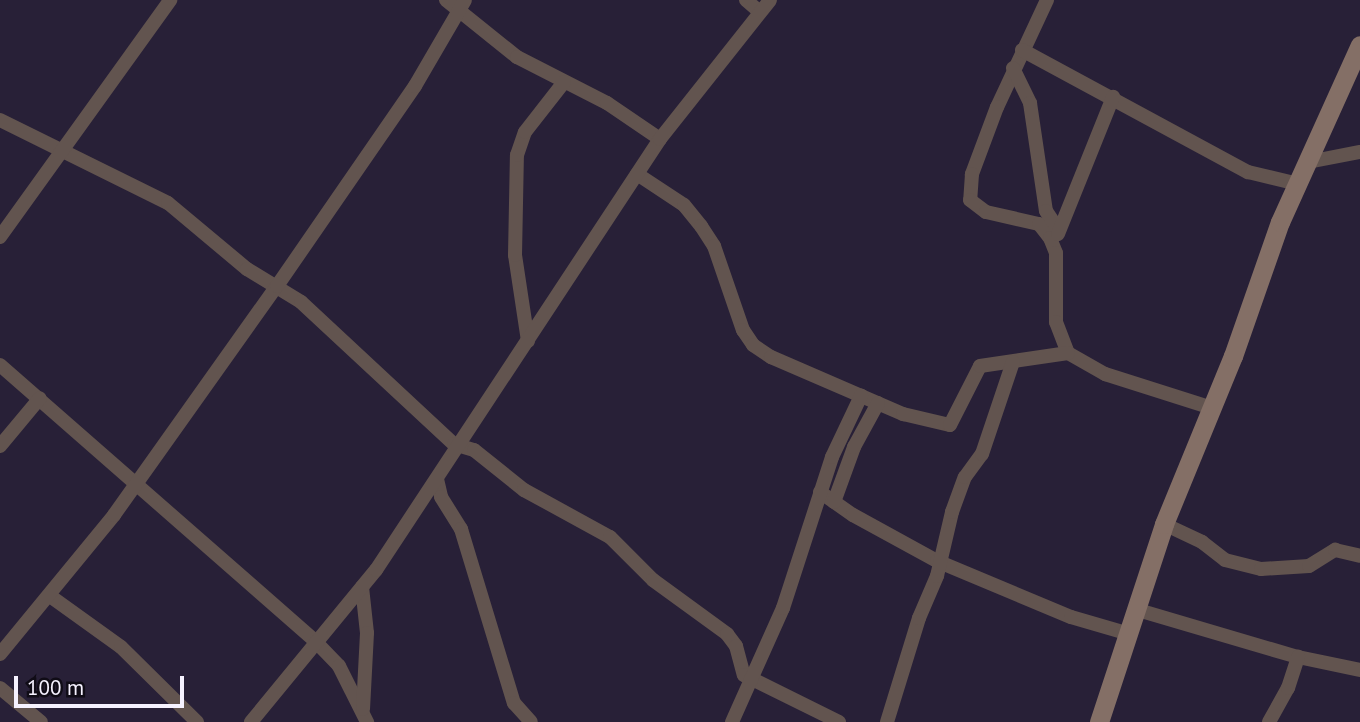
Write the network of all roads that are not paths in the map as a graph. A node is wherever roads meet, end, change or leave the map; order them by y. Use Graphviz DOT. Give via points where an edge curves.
graph roads {
  1 [pos="170,0"];
  2 [pos="446,0"];
  3 [pos="746,0"];
  4 [pos="770,0"];
  5 [pos="1047,0"];
  6 [pos="462,6"];
  7 [pos="760,12"];
  8 [pos="1360,44"];
  9 [pos="1021,50"];
  10 [pos="1013,68"];
  11 [pos="564,82"];
  12 [pos="1113,97"];
  13 [pos="0,120"];
  14 [pos="660,139"];
  15 [pos="61,152"];
  16 [pos="1360,152"];
  17 [pos="1308,162"];
  18 [pos="637,173"];
  19 [pos="1298,184"];
  20 [pos="1059,230"];
  21 [pos="0,237"];
  22 [pos="1056,253"];
  23 [pos="277,286"];
  24 [pos="528,341"];
  25 [pos="1068,353"];
  26 [pos="1013,362"];
  27 [pos="0,365"];
  28 [pos="861,396"];
  29 [pos="40,398"];
  30 [pos="878,403"];
  31 [pos="1209,407"];
  32 [pos="0,446"];
  33 [pos="460,446"];
  34 [pos="437,479"];
  35 [pos="134,484"];
  36 [pos="820,492"];
  37 [pos="834,502"];
  38 [pos="1164,524"];
  39 [pos="1360,556"];
  40 [pos="937,561"];
  41 [pos="362,587"];
  42 [pos="50,596"];
  43 [pos="1138,610"];
  44 [pos="1129,634"];
  45 [pos="316,642"];
  46 [pos="0,654"];
  47 [pos="1298,657"];
  48 [pos="1360,670"];
  49 [pos="753,680"];
  50 [pos="0,688"];
  51 [pos="365,718"];
  52 [pos="41,722"];
  53 [pos="197,722"];
  54 [pos="251,722"];
  55 [pos="531,722"];
  56 [pos="732,722"];
  57 [pos="839,722"];
  58 [pos="887,722"];
  59 [pos="1099,722"];
  60 [pos="1269,722"];
  1 -- 15 [label="street"];
  2 -- 6 [label="street"];
  3 -- 7 [label="street"];
  4 -- 7 [label="street"];
  5 -- 9 [label="street"];
  6 -- 11 [label="street" via="517,57"];
  6 -- 23 [label="street" via="415,86"];
  7 -- 14 [label="street"];
  8 -- 17 [label="street"];
  9 -- 10 [label="street"];
  9 -- 12 [label="street"];
  10 -- 20 [label="street" via="1032,112 1046,211"];
  10 -- 22 [label="street" via="972,174 970,200 986,212 1039,225"];
  11 -- 14 [label="street" via="607,103"];
  11 -- 24 [label="street" via="525,132 517,155 515,255"];
  12 -- 19 [label="street" via="1248,172 1270,181"];
  12 -- 20 [label="street"];
  13 -- 15 [label="street"];
  14 -- 18 [label="street"];
  15 -- 21 [label="street"];
  15 -- 23 [label="street" via="157,197 247,270"];
  16 -- 17 [label="street"];
  17 -- 19 [label="street"];
  18 -- 24 [label="street"];
  18 -- 28 [label="street" via="684,205 701,226 714,246 743,330 753,345"];
  19 -- 31 [label="street"];
  20 -- 22 [label="street"];
  22 -- 25 [label="street" via="1056,322"];
  23 -- 33 [label="street" via="301,302"];
  23 -- 35 [label="street"];
  24 -- 33 [label="street"];
  25 -- 26 [label="street"];
  25 -- 31 [label="street" via="1105,374"];
  26 -- 30 [label="street" via="985,363 977,369 950,425 932,424"];
  26 -- 40 [label="street" via="982,454 961,486"];
  27 -- 29 [label="street"];
  28 -- 30 [label="street"];
  28 -- 36 [label="street"];
  29 -- 32 [label="street"];
  29 -- 35 [label="street"];
  30 -- 37 [label="street" via="854,447"];
  31 -- 38 [label="street"];
  33 -- 34 [label="street"];
  33 -- 49 [label="street" via="474,450 524,490 596,526 653,580 727,634 736,646 740,668"];
  34 -- 41 [label="street"];
  34 -- 55 [label="street" via="441,497 461,528 505,663 513,703"];
  35 -- 42 [label="street"];
  35 -- 45 [label="street"];
  36 -- 37 [label="street"];
  36 -- 49 [label="street" via="798,565"];
  37 -- 40 [label="street"];
  38 -- 39 [label="street" via="1202,542 1225,560 1261,569 1309,566 1335,550"];
  38 -- 43 [label="street"];
  40 -- 44 [label="street" via="1071,617"];
  40 -- 58 [label="street" via="934,583"];
  41 -- 45 [label="street"];
  41 -- 51 [label="street" via="368,633"];
  42 -- 46 [label="street"];
  42 -- 53 [label="street" via="121,647"];
  43 -- 44 [label="street"];
  43 -- 47 [label="street"];
  44 -- 59 [label="street"];
  45 -- 51 [label="street" via="339,666"];
  45 -- 54 [label="street"];
  47 -- 48 [label="street"];
  47 -- 60 [label="street" via="1289,688"];
  49 -- 56 [label="street" via="742,694"];
  49 -- 57 [label="street"];
  50 -- 52 [label="street"];
}
